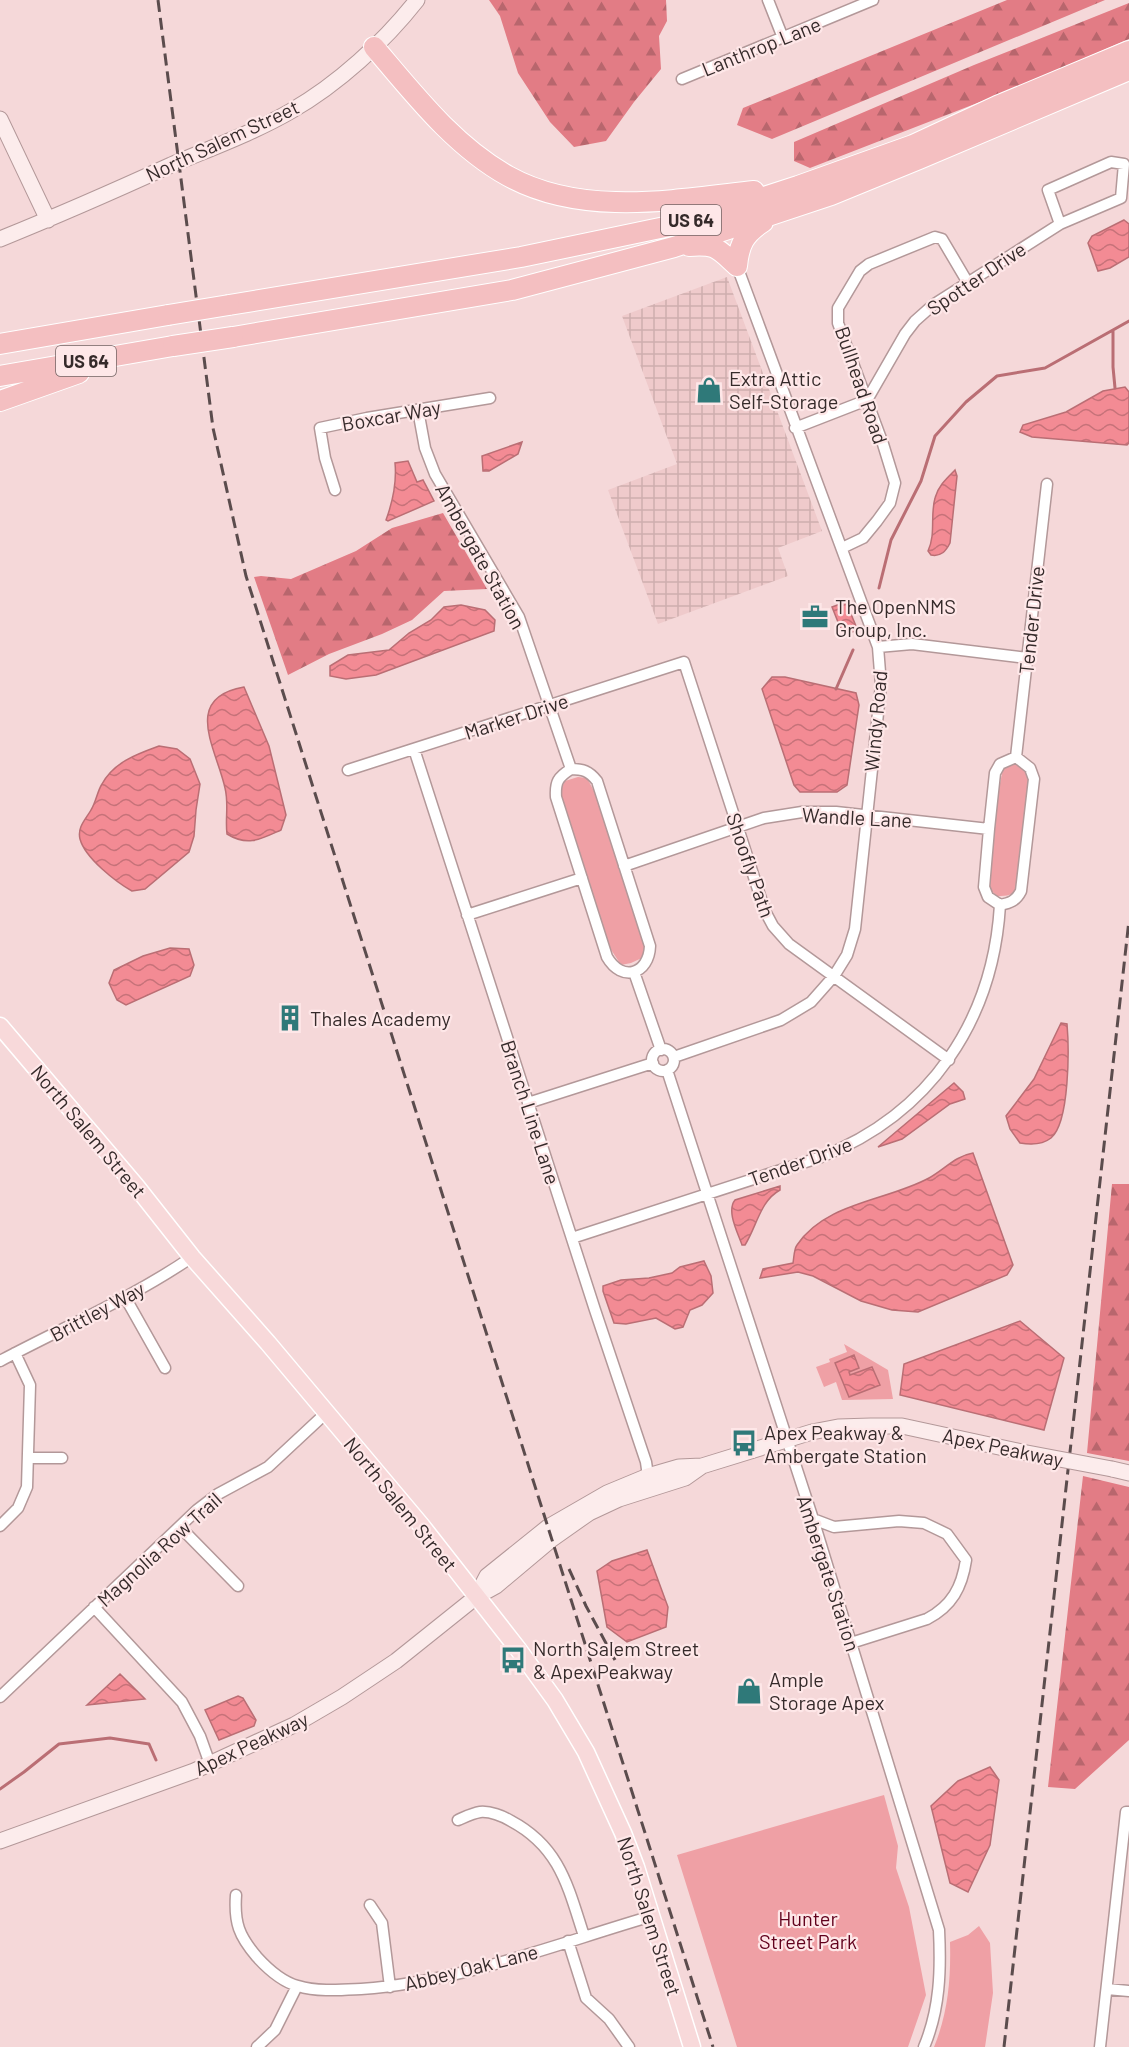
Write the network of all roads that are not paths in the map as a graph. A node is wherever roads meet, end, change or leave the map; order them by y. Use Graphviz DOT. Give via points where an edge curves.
graph roads {
  1 [pos="417,0"];
  2 [pos="768,0"];
  3 [pos="873,0"];
  4 [pos="783,38"];
  5 [pos="374,47"];
  6 [pos="1129,51"];
  7 [pos="1129,70"];
  8 [pos="682,79"];
  9 [pos="0,119"];
  10 [pos="798,186"];
  11 [pos="782,211"];
  12 [pos="48,220"];
  13 [pos="1060,224"];
  14 [pos="0,239"];
  15 [pos="674,247"];
  16 [pos="737,266"];
  17 [pos="968,283"];
  18 [pos="0,344"];
  19 [pos="150,350"];
  20 [pos="0,376"];
  21 [pos="490,398"];
  22 [pos="867,400"];
  23 [pos="0,401"];
  24 [pos="418,410"];
  25 [pos="795,428"];
  26 [pos="1047,484"];
  27 [pos="335,490"];
  28 [pos="842,548"];
  29 [pos="878,647"];
  30 [pos="1027,658"];
  31 [pos="684,662"];
  32 [pos="549,705"];
  33 [pos="414,749"];
  34 [pos="1016,757"];
  35 [pos="571,769"];
  36 [pos="348,770"];
  37 [pos="867,815"];
  38 [pos="737,827"];
  39 [pos="989,829"];
  40 [pos="624,866"];
  41 [pos="582,878"];
  42 [pos="1000,905"];
  43 [pos="468,915"];
  44 [pos="634,972"];
  45 [pos="834,976"];
  46 [pos="0,1026"];
  47 [pos="661,1050"];
  48 [pos="674,1057"];
  49 [pos="948,1060"];
  50 [pos="653,1063"];
  51 [pos="667,1070"];
  52 [pos="528,1103"];
  53 [pos="707,1194"];
  54 [pos="572,1238"];
  55 [pos="192,1257"];
  56 [pos="125,1297"];
  57 [pos="15,1353"];
  58 [pos="0,1361"];
  59 [pos="165,1368"];
  60 [pos="326,1413"];
  61 [pos="786,1439"];
  62 [pos="28,1458"];
  63 [pos="62,1458"];
  64 [pos="702,1466"];
  65 [pos="1129,1473"];
  66 [pos="648,1476"];
  67 [pos="813,1519"];
  68 [pos="0,1526"];
  69 [pos="180,1527"];
  70 [pos="237,1586"];
  71 [pos="476,1597"];
  72 [pos="94,1607"];
  73 [pos="851,1643"];
  74 [pos="0,1697"];
  75 [pos="210,1764"];
  76 [pos="1129,1812"];
  77 [pos="458,1820"];
  78 [pos="0,1841"];
  79 [pos="236,1895"];
  80 [pos="370,1905"];
  81 [pos="652,1916"];
  82 [pos="584,1936"];
  83 [pos="568,1941"];
  84 [pos="297,1986"];
  85 [pos="390,1987"];
  86 [pos="1107,1989"];
  87 [pos="1129,1991"];
  88 [pos="257,2047"];
  89 [pos="629,2047"];
  90 [pos="692,2047"];
  91 [pos="924,2047"];
  92 [pos="1100,2047"];
  1 -- 5 [label="main road, North Salem Street"];
  2 -- 4 [label="street"];
  3 -- 4 [label="street, Lanthrop Lane"];
  4 -- 8 [label="street, Lanthrop Lane"];
  5 -- 10 [label="highway" via="426,108 468,147 508,176 540,190 610,202 662,201"];
  5 -- 12 [label="main road, North Salem Street" via="292,110"];
  6 -- 10 [label="highway, US 64" via="913,145"];
  7 -- 11 [label="highway, US 64" via="831,195"];
  9 -- 12 [label="main road"];
  10 -- 18 [label="highway, US 64, bridge" via="684,223 521,257"];
  11 -- 15 [label="highway, US 64"];
  11 -- 16 [label="highway" via="747,234 740,245"];
  12 -- 14 [label="main road, North Salem Street"];
  13 -- 13 [label="street, Spotter Drive" via="1121,198 1124,164 1111,162 1048,190"];
  13 -- 17 [label="street, Spotter Drive"];
  15 -- 16 [label="highway" via="711,245"];
  15 -- 19 [label="highway, US 64, bridge" via="512,290"];
  16 -- 25 [label="street, Windy Road"];
  17 -- 22 [label="street, Spotter Drive" via="915,321"];
  17 -- 22 [label="street, Bullhead Road" via="942,240 934,237 860,271 838,308 838,323"];
  19 -- 20 [label="highway, US 64"];
  19 -- 23 [label="highway"];
  21 -- 24 [label="street, Boxcar Way"];
  22 -- 25 [label="street"];
  22 -- 28 [label="street, Bullhead Road" via="894,479 893,494 863,538"];
  24 -- 27 [label="street, Boxcar Way" via="320,428"];
  24 -- 32 [label="street, Ambergate Station" via="430,462 519,617"];
  25 -- 28 [label="street, Windy Road"];
  26 -- 30 [label="street, Tender Drive"];
  28 -- 29 [label="street, Windy Road"];
  29 -- 30 [label="street" via="912,644"];
  29 -- 37 [label="street, Windy Road" via="882,685"];
  30 -- 34 [label="street, Tender Drive"];
  31 -- 32 [label="street, Marker Drive"];
  31 -- 38 [label="street, Shoofly Path"];
  32 -- 33 [label="street, Marker Drive"];
  32 -- 35 [label="street, Ambergate Station"];
  33 -- 36 [label="street, Marker Drive"];
  33 -- 43 [label="street, Branch Line Lane"];
  34 -- 39 [label="street" via="1000,764 995,773"];
  34 -- 42 [label="street" via="1030,768 1034,779 1021,891 1018,898"];
  35 -- 40 [label="street" via="589,772 597,781"];
  35 -- 41 [label="street" via="556,782 556,797"];
  37 -- 38 [label="street, Wandle Lane" via="802,812"];
  37 -- 39 [label="street, Wandle Lane"];
  37 -- 45 [label="street, Windy Road" via="855,929 847,955"];
  38 -- 40 [label="street, Wandle Lane"];
  38 -- 45 [label="street, Shoofly Path" via="773,926 789,944"];
  39 -- 42 [label="street" via="984,887 992,902"];
  40 -- 44 [label="street" via="650,946 650,957"];
  41 -- 43 [label="street"];
  41 -- 44 [label="street" via="607,957 617,970"];
  42 -- 49 [label="street, Tender Drive" via="997,940 985,989 971,1023"];
  43 -- 52 [label="street, Branch Line Lane"];
  44 -- 47 [label="street"];
  45 -- 48 [label="street, Windy Road" via="812,1002 781,1020"];
  45 -- 49 [label="street, Shoofly Path"];
  46 -- 55 [label="main road, North Salem Street"];
  47 -- 48 [label="street"];
  47 -- 50 [label="street" via="653,1056"];
  48 -- 51 [label="street" via="674,1064"];
  49 -- 53 [label="street, Tender Drive" via="903,1109 856,1142"];
  50 -- 51 [label="street" via="657,1069"];
  50 -- 52 [label="street"];
  51 -- 53 [label="street, Ambergate Station"];
  52 -- 54 [label="street, Branch Line Lane"];
  53 -- 54 [label="street, Tender Drive"];
  53 -- 61 [label="street, Ambergate Station"];
  54 -- 66 [label="street, Branch Line Lane"];
  55 -- 56 [label="street, Brittley Way"];
  55 -- 60 [label="main road, North Salem Street"];
  56 -- 57 [label="street, Brittley Way"];
  56 -- 59 [label="street"];
  57 -- 58 [label="street, Brittley Way"];
  57 -- 62 [label="street" via="30,1385"];
  60 -- 69 [label="street, Magnolia Row Trail" via="268,1467 208,1500"];
  60 -- 71 [label="main road, North Salem Street"];
  61 -- 64 [label="main road, Apex Peakway"];
  61 -- 65 [label="main road, Apex Peakway, bridge" via="838,1427 897,1425"];
  61 -- 67 [label="street, Ambergate Station"];
  62 -- 63 [label="street"];
  62 -- 68 [label="street" via="27,1487 22,1500"];
  64 -- 66 [label="main road, Apex Peakway" via="679,1467"];
  64 -- 71 [label="main road, Apex Peakway" via="686,1478 589,1513 496,1586"];
  66 -- 71 [label="main road, Apex Peakway" via="590,1501 548,1527 487,1576"];
  67 -- 73 [label="street, Ambergate Station"];
  67 -- 73 [label="street" via="834,1527 899,1521 924,1523 947,1534 966,1560 955,1597 938,1613"];
  69 -- 70 [label="street"];
  69 -- 72 [label="street, Magnolia Row Trail"];
  71 -- 75 [label="main road, Apex Peakway" via="396,1661 342,1697 294,1725"];
  71 -- 81 [label="main road, North Salem Street" via="555,1700 586,1752 623,1833"];
  72 -- 74 [label="street, Magnolia Row Trail"];
  72 -- 75 [label="street" via="182,1702"];
  73 -- 91 [label="street, Ambergate Station" via="939,1930 938,1997"];
  75 -- 78 [label="main road, Apex Peakway"];
  76 -- 86 [label="street"];
  77 -- 82 [label="street" via="479,1812 489,1813 537,1837 563,1873"];
  79 -- 84 [label="street, Abbey Oak Lane" via="235,1917 247,1944 268,1968"];
  80 -- 85 [label="street" via="382,1923"];
  81 -- 82 [label="street, Abbey Oak Lane"];
  81 -- 90 [label="main road, North Salem Street"];
  82 -- 83 [label="street, Abbey Oak Lane"];
  83 -- 85 [label="street, Abbey Oak Lane" via="437,1979"];
  83 -- 89 [label="street" via="586,1998 609,2019"];
  84 -- 85 [label="street, Abbey Oak Lane" via="346,1990"];
  84 -- 88 [label="street" via="275,2030"];
  86 -- 87 [label="street"];
  86 -- 92 [label="street"];
}
